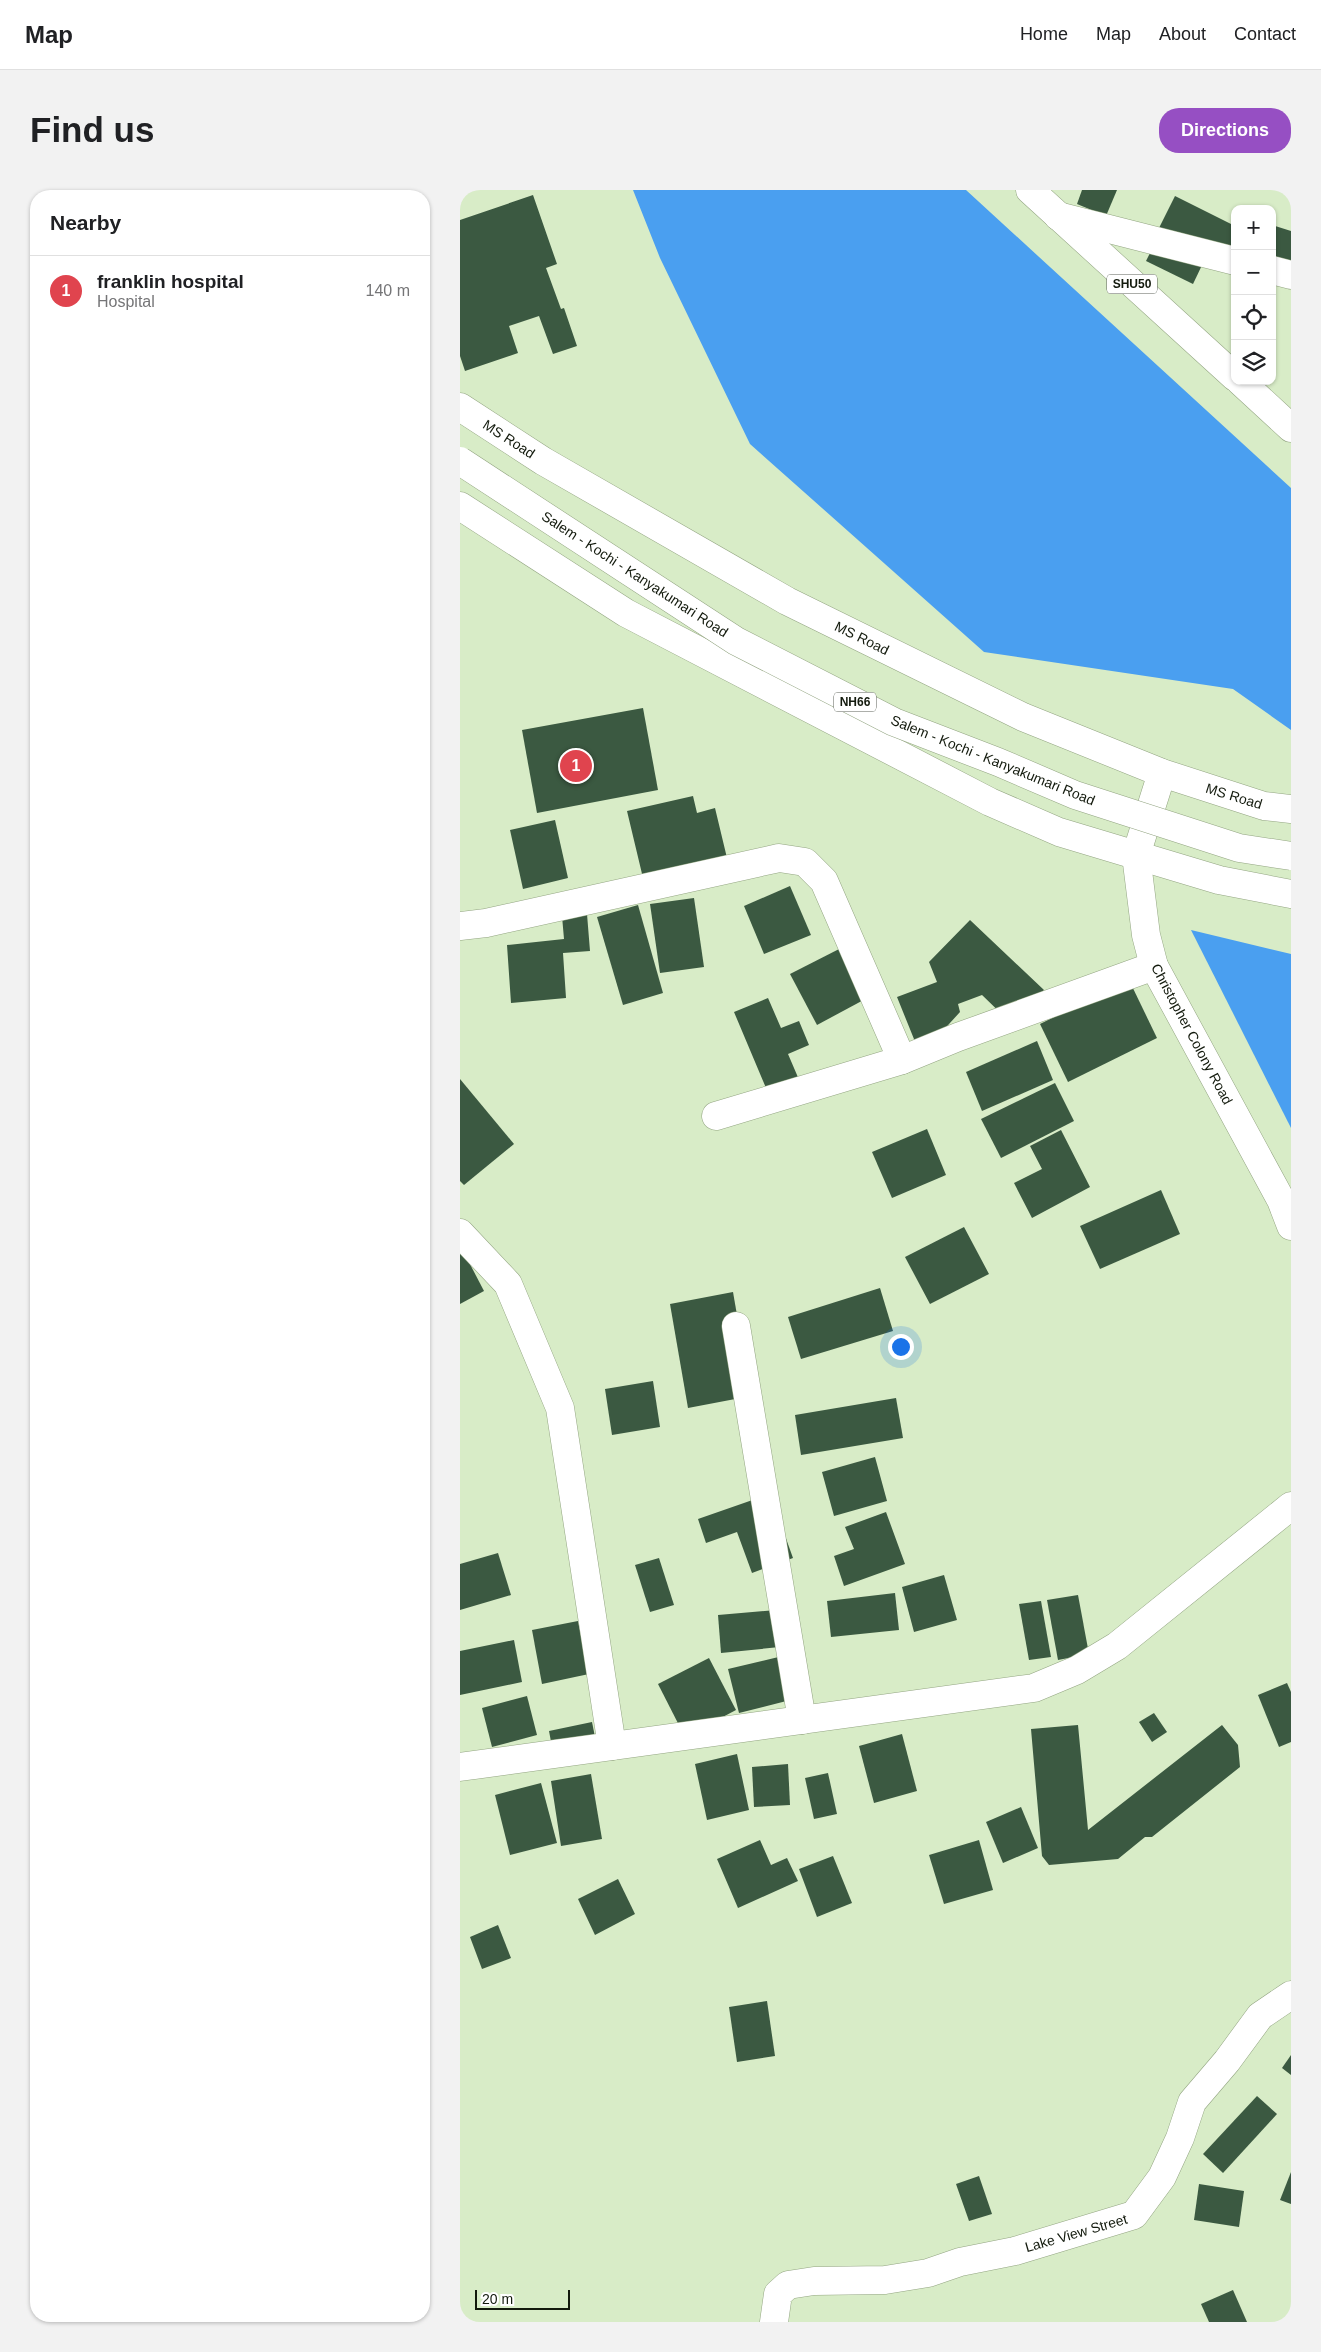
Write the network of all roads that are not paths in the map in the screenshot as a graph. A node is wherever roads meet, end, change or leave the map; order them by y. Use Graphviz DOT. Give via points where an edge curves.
graph roads {
  1 [pos="1030,190"];
  2 [pos="1058,216"];
  3 [pos="1231,260"];
  4 [pos="1276,271"];
  5 [pos="1291,275"];
  6 [pos="1231,373"];
  7 [pos="1244,385"];
  8 [pos="460,407"];
  9 [pos="1291,428"];
  10 [pos="460,461"];
  11 [pos="460,506"];
  12 [pos="1162,773"];
  13 [pos="1291,809"];
  14 [pos="1136,855"];
  15 [pos="1291,856"];
  16 [pos="1291,894"];
  17 [pos="460,926"];
  18 [pos="1154,966"];
  19 [pos="902,1060"];
  20 [pos="716,1116"];
  21 [pos="1291,1226"];
  22 [pos="460,1233"];
  23 [pos="736,1326"];
  24 [pos="1291,1506"];
  25 [pos="802,1720"];
  26 [pos="612,1746"];
  27 [pos="460,1767"];
  28 [pos="1291,1995"];
  29 [pos="774,2322"];
  1 -- 2 [label="main road, SHU50"];
  2 -- 3 [label="main road"];
  2 -- 6 [label="main road, SHU50"];
  4 -- 5 [label="main road"];
  7 -- 9 [label="main road"];
  8 -- 12 [label="main road, MS Road" via="543,462 788,601 1023,717"];
  10 -- 15 [label="main road, Salem - Kochi - Kanyakumari Road / NH66, bridge" via="736,641 894,722 1075,795 1239,848"];
  11 -- 14 [label="main road" via="626,612 990,802 1059,832"];
  12 -- 13 [label="main road, MS Road" via="1264,806"];
  12 -- 14 [label="main road, Christopher Colony Road"];
  14 -- 16 [label="main road" via="1219,880"];
  14 -- 18 [label="main road, Christopher Colony Road" via="1146,935"];
  17 -- 19 [label="main road" via="779,858 805,862 824,881"];
  18 -- 19 [label="main road"];
  18 -- 21 [label="main road, Christopher Colony Road" via="1281,1200"];
  19 -- 20 [label="main road"];
  22 -- 26 [label="main road" via="508,1284 560,1408"];
  23 -- 25 [label="main road"];
  24 -- 25 [label="main road" via="1118,1646 1077,1670 1034,1688"];
  25 -- 26 [label="main road"];
  26 -- 27 [label="main road"];
  28 -- 29 [label="main road, Lake View Street" via="1260,2016 1192,2102 1162,2177 1134,2216 928,2273 885,2280 814,2281 788,2285 778,2294"];
}
